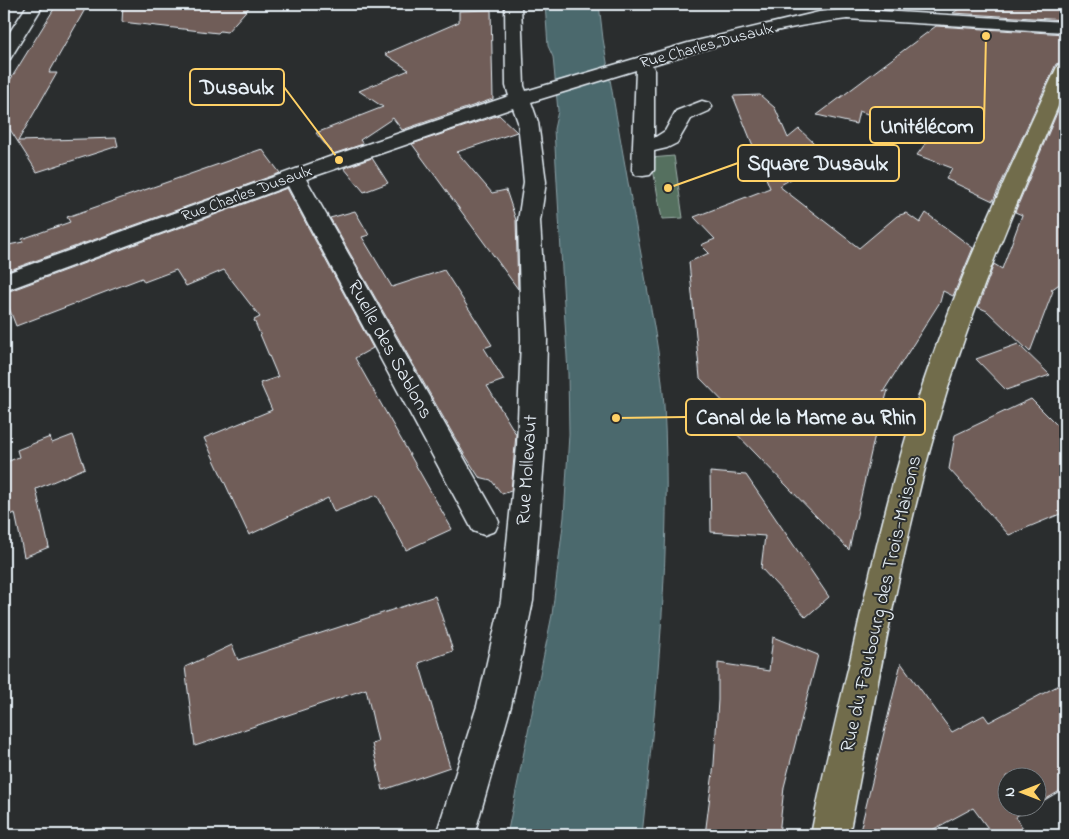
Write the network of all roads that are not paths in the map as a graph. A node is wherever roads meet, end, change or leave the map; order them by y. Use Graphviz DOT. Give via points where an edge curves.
graph roads {
  1 [pos="36,4"];
  2 [pos="513,4"];
  3 [pos="830,4"];
  4 [pos="1051,9"];
  5 [pos="847,14"];
  6 [pos="972,20"];
  7 [pos="1065,27"];
  8 [pos="4,55"];
  9 [pos="634,65"];
  10 [pos="1065,69"];
  11 [pos="527,98"];
  12 [pos="702,107"];
  13 [pos="644,145"];
  14 [pos="643,170"];
  15 [pos="294,178"];
  16 [pos="4,283"];
  17 [pos="484,522"];
  18 [pos="455,835"];
  19 [pos="830,835"];
  1 -- 8 [label="street"];
  2 -- 11 [label="street, Rue Mollevaut" via="515,86"];
  3 -- 5 [label="street"];
  4 -- 6 [label="street"];
  5 -- 6 [label="street, Rue Charles Dusaulx"];
  5 -- 9 [label="street, Rue Charles Dusaulx" via="819,17"];
  6 -- 7 [label="street"];
  9 -- 11 [label="street, Rue Charles Dusaulx"];
  9 -- 13 [label="street" via="645,69"];
  10 -- 19 [label="main road, Rue du Faubourg des Trois-Maisons" via="976,274 920,436 882,593"];
  11 -- 15 [label="street, Rue Charles Dusaulx"];
  11 -- 18 [label="street, Rue Mollevaut" via="535,182 529,221 534,339 530,464 517,601 494,706"];
  12 -- 13 [label="street" via="683,115 673,137 659,145"];
  13 -- 14 [label="street"];
  15 -- 16 [label="street, Rue Charles Dusaulx"];
  15 -- 17 [label="street, Ruelle des Sablons"];
}
